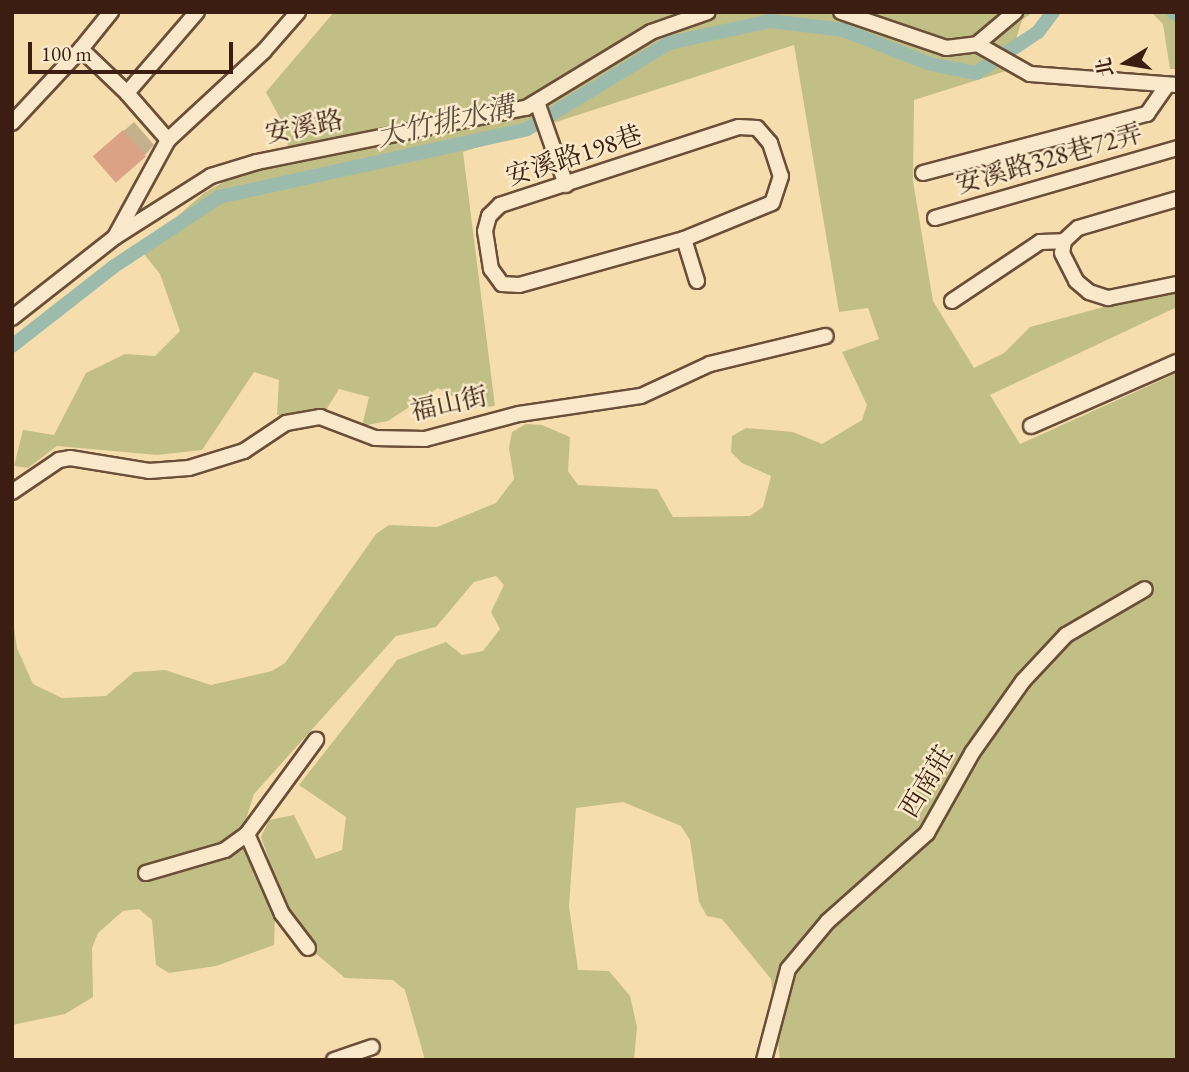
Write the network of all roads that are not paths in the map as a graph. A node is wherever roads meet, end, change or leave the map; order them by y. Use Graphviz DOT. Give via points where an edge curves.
graph roads {
  1 [pos="111,12"];
  2 [pos="197,12"];
  3 [pos="298,12"];
  4 [pos="708,12"];
  5 [pos="841,12"];
  6 [pos="1015,12"];
  7 [pos="977,44"];
  8 [pos="80,49"];
  9 [pos="1172,85"];
  10 [pos="127,93"];
  11 [pos="542,111"];
  12 [pos="12,123"];
  13 [pos="168,140"];
  14 [pos="1177,148"];
  15 [pos="923,173"];
  16 [pos="566,185"];
  17 [pos="1177,199"];
  18 [pos="935,218"];
  19 [pos="116,237"];
  20 [pos="684,239"];
  21 [pos="1064,241"];
  22 [pos="698,281"];
  23 [pos="1177,284"];
  24 [pos="952,302"];
  25 [pos="12,317"];
  26 [pos="826,336"];
  27 [pos="1177,362"];
  28 [pos="1031,426"];
  29 [pos="12,492"];
  30 [pos="1145,589"];
  31 [pos="316,740"];
  32 [pos="247,834"];
  33 [pos="146,873"];
  34 [pos="308,948"];
  35 [pos="372,1047"];
  36 [pos="334,1060"];
  37 [pos="764,1060"];
  1 -- 8 [label="street"];
  2 -- 10 [label="street"];
  3 -- 13 [label="street" via="264,51"];
  4 -- 11 [label="street, 安溪路" via="651,32"];
  5 -- 7 [label="street" via="946,48"];
  6 -- 7 [label="street"];
  7 -- 9 [label="street" via="1030,74"];
  8 -- 10 [label="street"];
  8 -- 12 [label="street"];
  9 -- 15 [label="street" via="1147,114"];
  10 -- 13 [label="street"];
  11 -- 16 [label="street"];
  11 -- 19 [label="street, 安溪路" via="481,118 257,162 211,176"];
  13 -- 19 [label="street"];
  14 -- 18 [label="street, 安溪路328巷72弄"];
  16 -- 20 [label="street, 安溪路198巷" via="500,205 489,216 485,231 491,269 502,284 519,285"];
  16 -- 20 [label="street, 安溪路198巷" via="738,127 757,128 770,143 781,176 772,203"];
  17 -- 21 [label="street" via="1078,228"];
  19 -- 25 [label="street, 安溪路"];
  20 -- 22 [label="street"];
  21 -- 23 [label="street" via="1066,267 1089,292 1108,298"];
  21 -- 24 [label="street" via="1040,242"];
  26 -- 29 [label="street, 福山街" via="710,364 641,396 519,414 425,439 375,438 320,417 286,423 244,451 189,468 149,471 70,457"];
  27 -- 28 [label="street"];
  30 -- 37 [label="street, 西南莊" via="1066,635 1023,681 972,753 927,833 828,921 788,969"];
  31 -- 32 [label="street"];
  32 -- 33 [label="street" via="225,850"];
  32 -- 34 [label="street" via="282,914"];
  35 -- 36 [label="street"];
}
